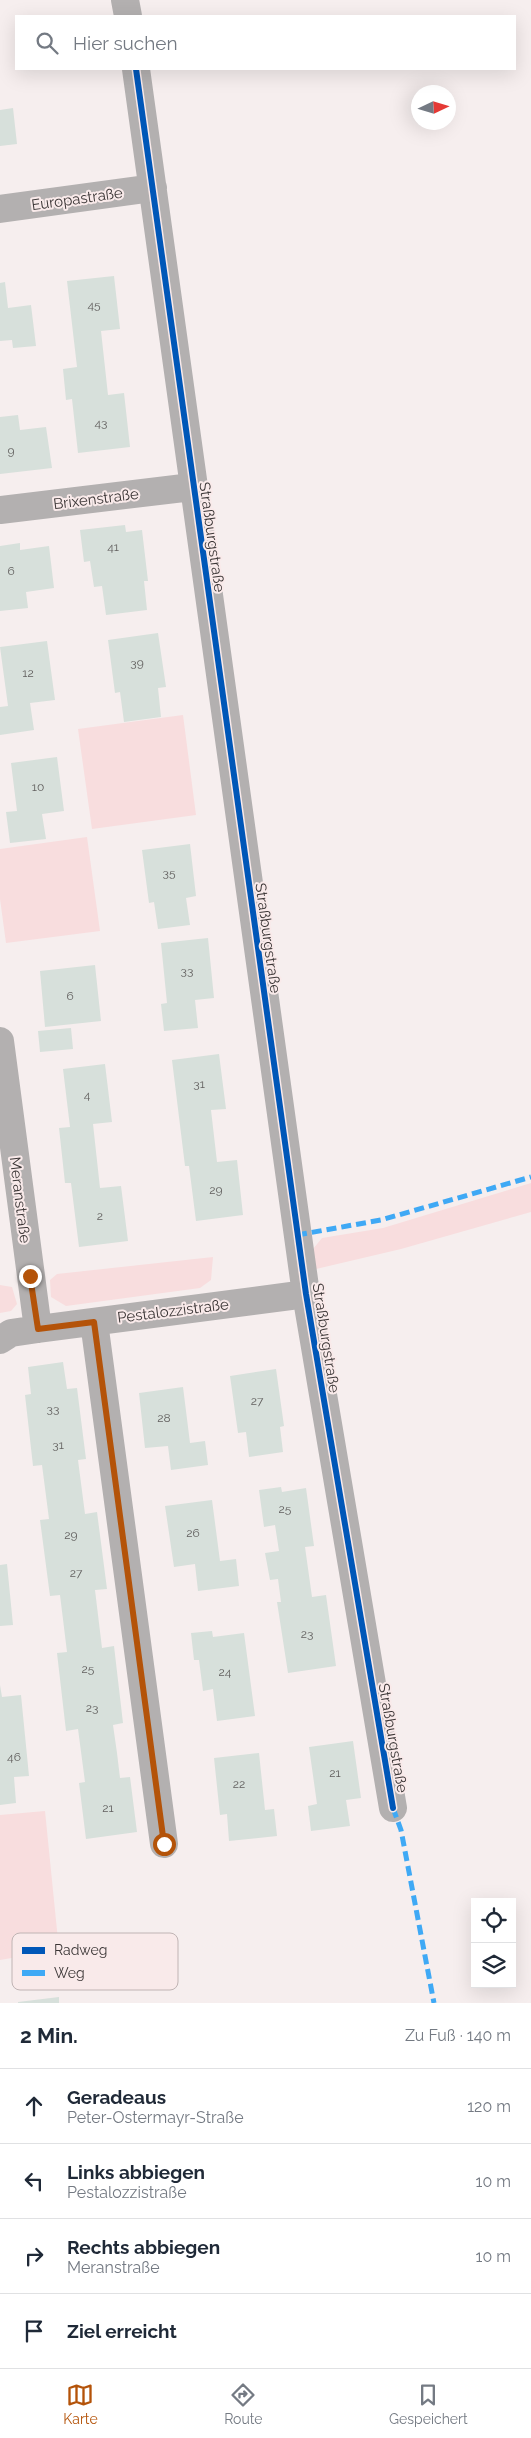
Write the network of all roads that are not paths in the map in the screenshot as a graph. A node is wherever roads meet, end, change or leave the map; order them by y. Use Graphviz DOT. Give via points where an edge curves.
graph roads {
  1 [pos="125,0"];
  2 [pos="128,15"];
  3 [pos="136,70"];
  4 [pos="153,188"];
  5 [pos="0,209"];
  6 [pos="192,487"];
  7 [pos="0,510"];
  8 [pos="0,1041"];
  9 [pos="306,1294"];
  10 [pos="94,1322"];
  11 [pos="38,1329"];
  12 [pos="4,1334"];
  13 [pos="393,1808"];
  14 [pos="164,1844"];
  1 -- 2 [label="street"];
  3 -- 4 [label="street, Straßburgstraße"];
  4 -- 5 [label="street, Europastraße"];
  4 -- 6 [label="street, Straßburgstraße"];
  6 -- 7 [label="street, Brixenstraße"];
  6 -- 9 [label="street, Straßburgstraße"];
  8 -- 11 [label="street, Meranstraße"];
  9 -- 10 [label="street, Pestalozzistraße"];
  9 -- 13 [label="street, Straßburgstraße"];
  10 -- 11 [label="street, Pestalozzistraße"];
  10 -- 14 [label="street"];
  11 -- 12 [label="street, Pestalozzistraße"];
}
